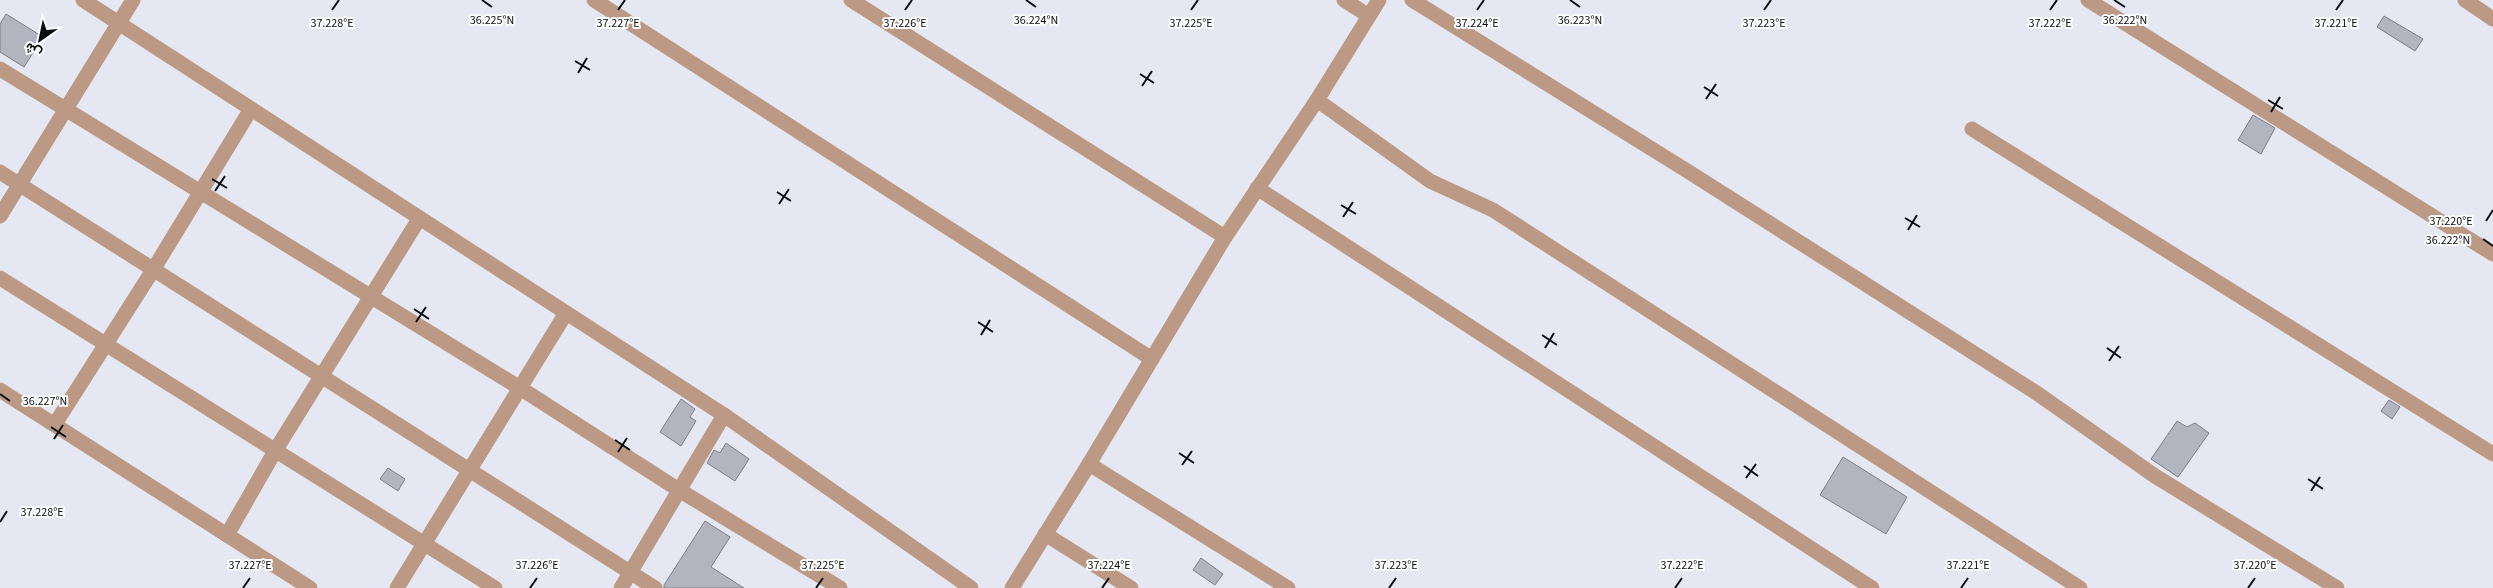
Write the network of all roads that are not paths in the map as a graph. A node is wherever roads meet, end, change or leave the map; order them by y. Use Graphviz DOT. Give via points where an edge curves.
graph roads {
  1 [pos="83,0"];
  2 [pos="134,0"];
  3 [pos="594,0"];
  4 [pos="851,0"];
  5 [pos="1344,0"];
  6 [pos="1379,0"];
  7 [pos="1412,0"];
  8 [pos="2088,0"];
  9 [pos="2465,0"];
  10 [pos="1369,16"];
  11 [pos="2493,19"];
  12 [pos="119,23"];
  13 [pos="0,69"];
  14 [pos="1317,100"];
  15 [pos="251,108"];
  16 [pos="65,111"];
  17 [pos="1972,129"];
  18 [pos="0,172"];
  19 [pos="20,184"];
  20 [pos="1257,188"];
  21 [pos="201,192"];
  22 [pos="0,216"];
  23 [pos="419,218"];
  24 [pos="1225,237"];
  25 [pos="2493,254"];
  26 [pos="153,270"];
  27 [pos="0,278"];
  28 [pos="369,296"];
  29 [pos="566,313"];
  30 [pos="106,346"];
  31 [pos="1152,359"];
  32 [pos="320,376"];
  33 [pos="520,388"];
  34 [pos="0,390"];
  35 [pos="724,415"];
  36 [pos="55,424"];
  37 [pos="275,451"];
  38 [pos="2493,454"];
  39 [pos="1089,464"];
  40 [pos="469,470"];
  41 [pos="679,490"];
  42 [pos="1045,534"];
  43 [pos="227,535"];
  44 [pos="424,544"];
  45 [pos="631,572"];
  46 [pos="310,588"];
  47 [pos="397,588"];
  48 [pos="495,588"];
  49 [pos="621,588"];
  50 [pos="655,588"];
  51 [pos="840,588"];
  52 [pos="971,588"];
  53 [pos="1012,588"];
  54 [pos="1131,588"];
  55 [pos="1288,588"];
  56 [pos="1872,588"];
  57 [pos="2080,588"];
  58 [pos="2337,588"];
  1 -- 12 [label="street"];
  2 -- 12 [label="street"];
  3 -- 31 [label="street"];
  4 -- 24 [label="street"];
  5 -- 10 [label="street"];
  6 -- 10 [label="street"];
  7 -- 58 [label="street" via="1690,172 2036,392 2155,476"];
  8 -- 25 [label="street"];
  9 -- 11 [label="street"];
  10 -- 14 [label="street"];
  12 -- 15 [label="street"];
  12 -- 16 [label="street"];
  13 -- 16 [label="street"];
  14 -- 20 [label="street"];
  14 -- 57 [label="street" via="1430,181 1493,210"];
  15 -- 21 [label="street"];
  15 -- 23 [label="street"];
  16 -- 19 [label="street"];
  16 -- 21 [label="street"];
  17 -- 38 [label="street"];
  18 -- 19 [label="street"];
  19 -- 22 [label="street"];
  19 -- 26 [label="street"];
  20 -- 24 [label="street"];
  20 -- 56 [label="street"];
  21 -- 26 [label="street"];
  21 -- 28 [label="street"];
  23 -- 28 [label="street"];
  23 -- 29 [label="street"];
  24 -- 31 [label="street"];
  26 -- 30 [label="street"];
  26 -- 32 [label="street"];
  27 -- 30 [label="street"];
  28 -- 32 [label="street"];
  28 -- 33 [label="street"];
  29 -- 33 [label="street"];
  29 -- 35 [label="street"];
  30 -- 36 [label="street"];
  30 -- 37 [label="street"];
  31 -- 39 [label="street"];
  32 -- 37 [label="street"];
  32 -- 40 [label="street"];
  33 -- 40 [label="street"];
  33 -- 41 [label="street"];
  34 -- 36 [label="street"];
  35 -- 41 [label="street"];
  35 -- 52 [label="street"];
  36 -- 43 [label="street"];
  37 -- 43 [label="street"];
  37 -- 44 [label="street"];
  39 -- 42 [label="street"];
  39 -- 55 [label="street"];
  40 -- 44 [label="street"];
  40 -- 45 [label="street"];
  41 -- 45 [label="street"];
  41 -- 51 [label="street"];
  42 -- 53 [label="street"];
  42 -- 54 [label="street"];
  43 -- 46 [label="street"];
  44 -- 47 [label="street"];
  44 -- 48 [label="street"];
  45 -- 49 [label="street"];
  45 -- 50 [label="street"];
}
